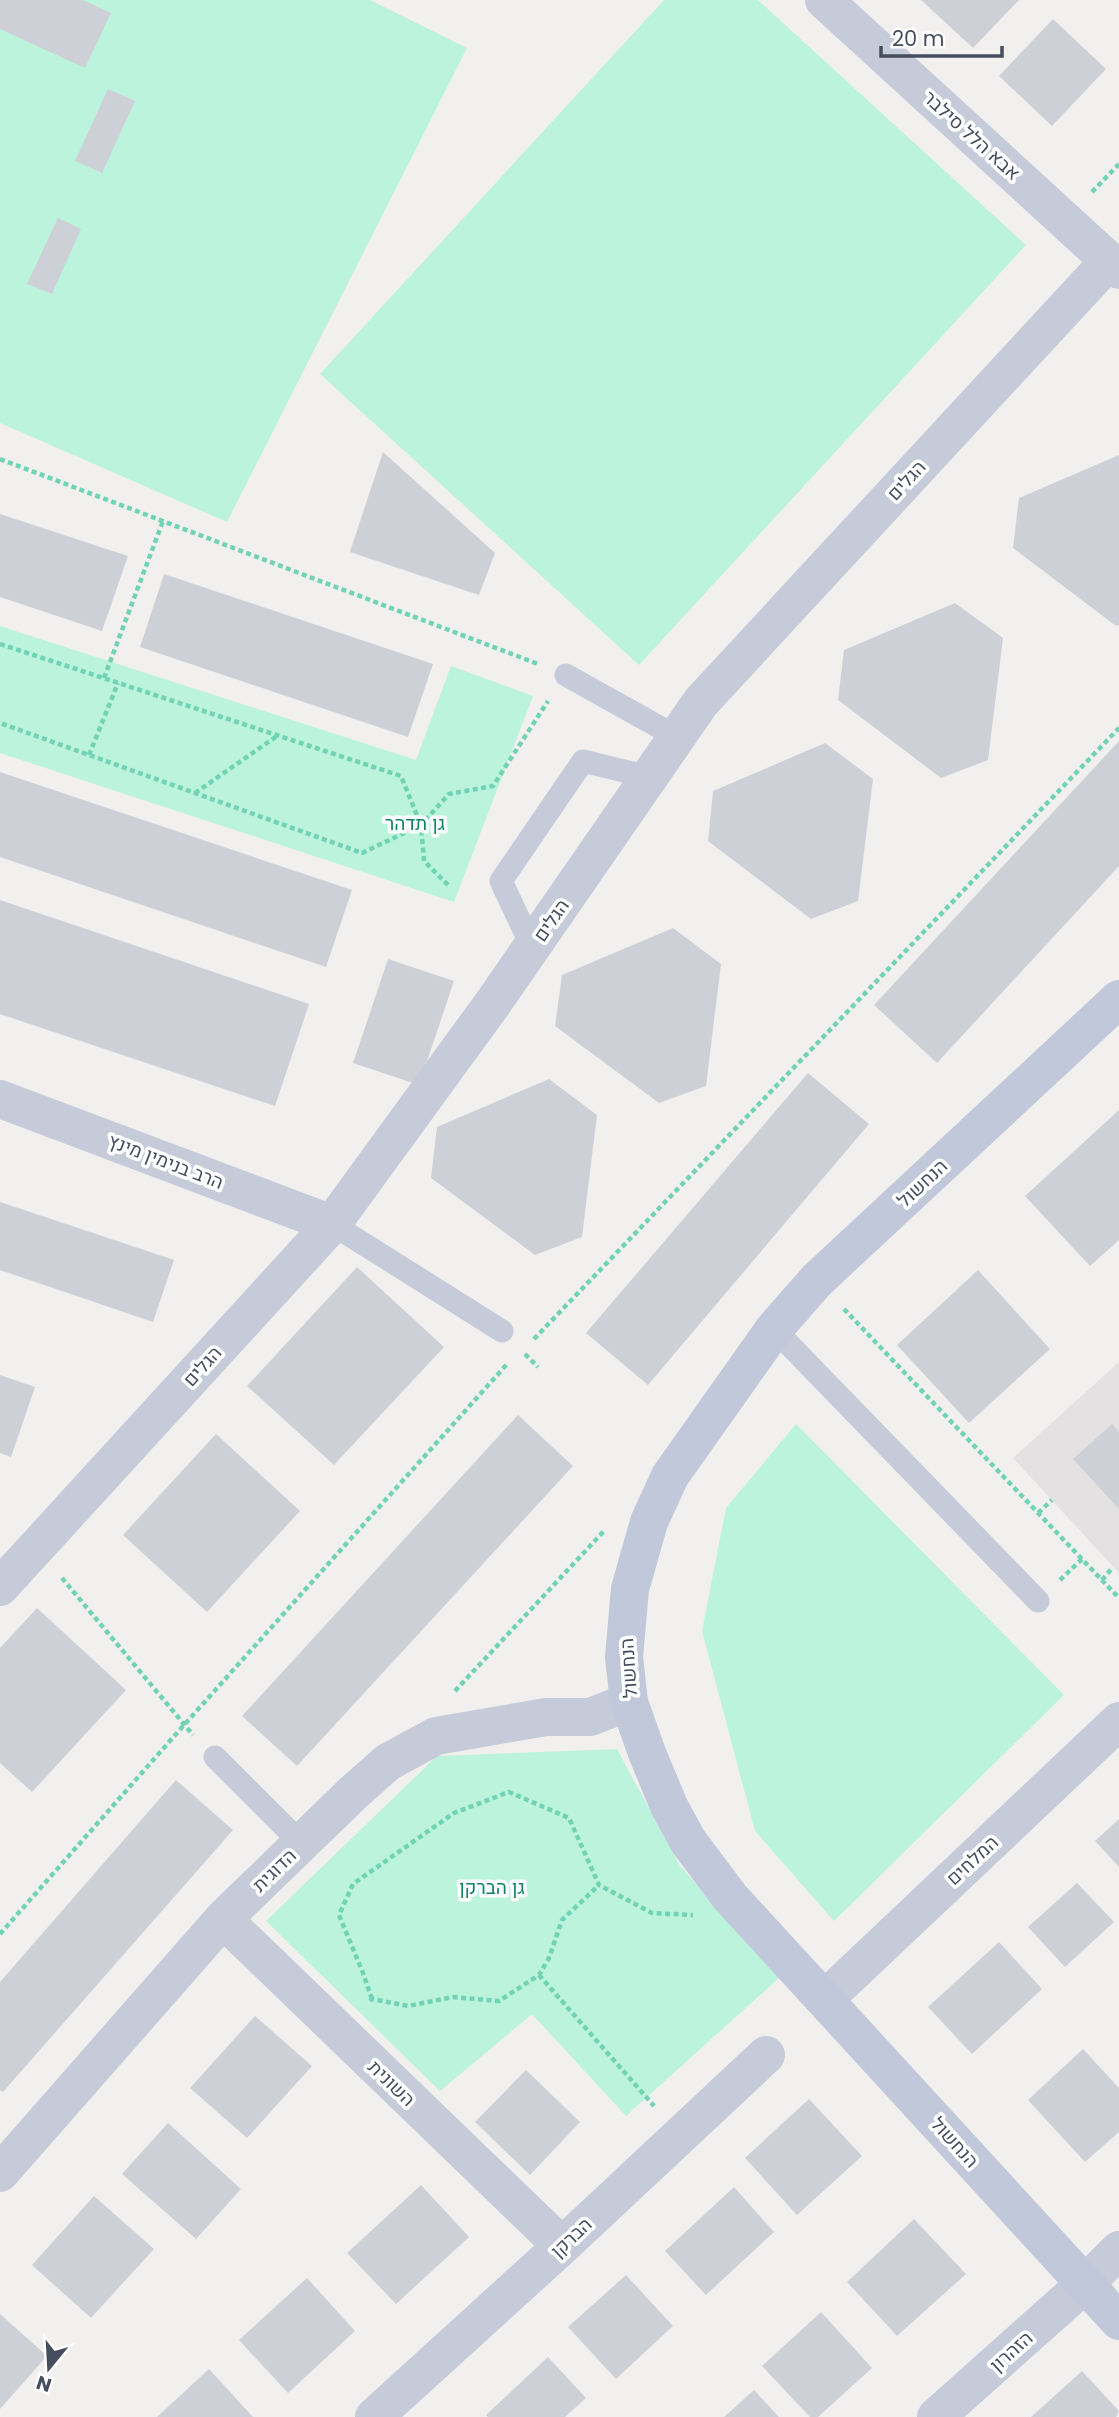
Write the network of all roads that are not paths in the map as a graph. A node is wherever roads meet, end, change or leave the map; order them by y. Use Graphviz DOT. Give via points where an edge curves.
graph roads {
  1 [pos="824,0"];
  2 [pos="1114,266"];
  3 [pos="566,675"];
  4 [pos="677,737"];
  5 [pos="649,777"];
  6 [pos="532,947"];
  7 [pos="1113,1004"];
  8 [pos="0,1099"];
  9 [pos="332,1224"];
  10 [pos="775,1329"];
  11 [pos="502,1331"];
  12 [pos="0,1587"];
  13 [pos="1038,1601"];
  14 [pos="629,1702"];
  15 [pos="1119,1721"];
  16 [pos="215,1757"];
  17 [pos="301,1843"];
  18 [pos="223,1919"];
  19 [pos="825,1999"];
  20 [pos="766,2055"];
  21 [pos="0,2173"];
  22 [pos="562,2246"];
  23 [pos="1119,2250"];
  24 [pos="1085,2284"];
  25 [pos="1119,2321"];
  26 [pos="373,2417"];
  27 [pos="936,2417"];
  1 -- 2 [label="street, אבא הלל סילבר"];
  2 -- 4 [label="street, הגלים" via="701,702"];
  3 -- 4 [label="lane"];
  4 -- 5 [label="street, הגלים"];
  5 -- 6 [label="street, הגלים"];
  5 -- 6 [label="lane" via="583,761 501,881"];
  6 -- 9 [label="street, הגלים"];
  7 -- 10 [label="street, הנחשול" via="817,1280"];
  8 -- 9 [label="street, הרב בנימין מינץ"];
  9 -- 11 [label="lane"];
  9 -- 12 [label="street, הגלים"];
  10 -- 13 [label="lane"];
  10 -- 14 [label="street, הנחשול" via="670,1476 649,1522 631,1589 626,1630"];
  14 -- 17 [label="street, הדוגית" via="590,1717 546,1717 436,1736 388,1762"];
  14 -- 19 [label="street, הנחשול" via="664,1795 688,1842 730,1897"];
  15 -- 19 [label="street, המלחים"];
  16 -- 17 [label="lane"];
  17 -- 18 [label="street, הדוגית"];
  18 -- 21 [label="street, הדוגית"];
  18 -- 22 [label="street, השונית"];
  19 -- 24 [label="street, הנחשול"];
  20 -- 22 [label="street, הברקן"];
  22 -- 26 [label="street, הברקן"];
  23 -- 24 [label="street, הזהרון"];
  24 -- 25 [label="street, הנחשול"];
  24 -- 27 [label="street, הזהרון"];
}
